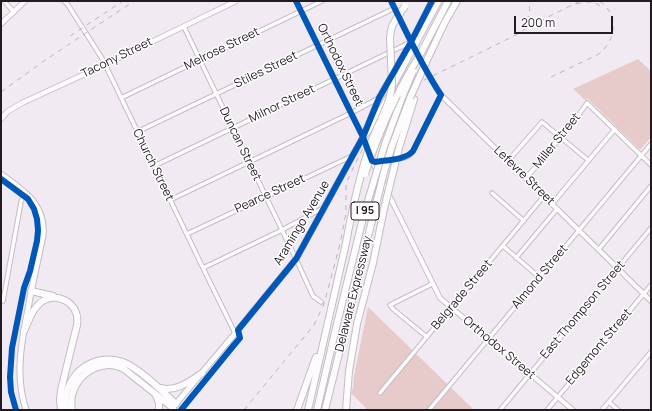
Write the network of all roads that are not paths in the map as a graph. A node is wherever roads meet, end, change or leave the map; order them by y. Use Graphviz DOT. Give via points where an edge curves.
graph roads {
  1 [pos="4,1"];
  2 [pos="25,1"];
  3 [pos="64,1"];
  4 [pos="72,1"];
  5 [pos="236,1"];
  6 [pos="296,1"];
  7 [pos="322,1"];
  8 [pos="391,1"];
  9 [pos="432,1"];
  10 [pos="439,1"];
  11 [pos="448,1"];
  12 [pos="457,1"];
  13 [pos="407,4"];
  14 [pos="68,5"];
  15 [pos="394,8"];
  16 [pos="301,11"];
  17 [pos="14,12"];
  18 [pos="1,24"];
  19 [pos="184,27"];
  20 [pos="318,45"];
  21 [pos="412,45"];
  22 [pos="421,53"];
  23 [pos="199,60"];
  24 [pos="105,64"];
  25 [pos="334,79"];
  26 [pos="216,94"];
  27 [pos="441,95"];
  28 [pos="121,98"];
  29 [pos="379,98"];
  30 [pos="412,98"];
  31 [pos="351,114"];
  32 [pos="1,119"];
  33 [pos="232,128"];
  34 [pos="615,130"];
  35 [pos="137,132"];
  36 [pos="363,137"];
  37 [pos="561,138"];
  38 [pos="651,144"];
  39 [pos="353,155"];
  40 [pos="641,155"];
  41 [pos="588,160"];
  42 [pos="372,161"];
  43 [pos="508,161"];
  44 [pos="249,162"];
  45 [pos="651,165"];
  46 [pos="154,166"];
  47 [pos="1,174"];
  48 [pos="526,178"];
  49 [pos="651,186"];
  50 [pos="492,193"];
  51 [pos="27,194"];
  52 [pos="266,196"];
  53 [pos="544,196"];
  54 [pos="170,200"];
  55 [pos="552,204"];
  56 [pos="325,207"];
  57 [pos="557,209"];
  58 [pos="524,220"];
  59 [pos="651,228"];
  60 [pos="282,230"];
  61 [pos="579,230"];
  62 [pos="187,234"];
  63 [pos="346,243"];
  64 [pos="503,246"];
  65 [pos="599,249"];
  66 [pos="516,258"];
  67 [pos="296,259"];
  68 [pos="203,268"];
  69 [pos="618,268"];
  70 [pos="539,277"];
  71 [pos="432,284"];
  72 [pos="651,285"];
  73 [pos="31,291"];
  74 [pos="644,293"];
  75 [pos="56,297"];
  76 [pos="651,300"];
  77 [pos="3,301"];
  78 [pos="322,302"];
  79 [pos="451,308"];
  80 [pos="331,310"];
  81 [pos="24,331"];
  82 [pos="235,333"];
  83 [pos="427,337"];
  84 [pos="488,339"];
  85 [pos="651,352"];
  86 [pos="202,373"];
  87 [pos="530,374"];
  88 [pos="156,390"];
  89 [pos="380,393"];
  90 [pos="558,397"];
  91 [pos="608,402"];
  92 [pos="173,407"];
  93 [pos="26,410"];
  94 [pos="62,410"];
  95 [pos="66,410"];
  96 [pos="72,410"];
  97 [pos="159,410"];
  98 [pos="297,410"];
  99 [pos="308,410"];
  100 [pos="317,410"];
  101 [pos="325,410"];
  102 [pos="346,410"];
  103 [pos="429,410"];
  104 [pos="500,410"];
  105 [pos="547,410"];
  106 [pos="573,410"];
  107 [pos="602,410"];
  108 [pos="618,410"];
  1 -- 17 [label="street"];
  2 -- 17 [label="main road"];
  3 -- 14 [label="street, Church Street"];
  4 -- 14 [label="street"];
  5 -- 19 [label="main road, Tacony Street"];
  6 -- 16 [label="street, Orthodox Street"];
  7 -- 16 [label="street, Melrose Street"];
  8 -- 15 [label="street, Lefevre Street"];
  9 -- 21 [label="main road"];
  10 -- 21 [label="main road"];
  11 -- 22 [label="highway, Delaware Expressway / I 95"];
  12 -- 30 [label="highway, bridge" via="427,60"];
  13 -- 63 [label="highway, bridge" via="393,24 390,38 391,92 364,163"];
  14 -- 24 [label="street, Church Street"];
  15 -- 20 [label="street, Stiles Street"];
  15 -- 21 [label="street, Lefevre Street"];
  16 -- 20 [label="street, Orthodox Street"];
  16 -- 23 [label="street, Melrose Street"];
  17 -- 18 [label="main road"];
  19 -- 23 [label="street, Duncan Street"];
  19 -- 24 [label="main road, Tacony Street"];
  20 -- 25 [label="street, Orthodox Street"];
  20 -- 26 [label="street, Stiles Street"];
  21 -- 25 [label="street, Milnor Street"];
  21 -- 27 [label="street, Lefevre Street"];
  21 -- 29 [label="main road"];
  21 -- 36 [label="main road" via="368,132"];
  22 -- 63 [label="highway, bridge" via="404,80 382,126"];
  22 -- 100 [label="highway, Delaware Expressway / I 95, bridge" via="385,144 364,214"];
  23 -- 26 [label="street, Duncan Street"];
  23 -- 28 [label="street, Melrose Street"];
  24 -- 28 [label="street, Church Street"];
  24 -- 32 [label="main road, Tacony Street" via="22,103"];
  25 -- 31 [label="street, Orthodox Street"];
  25 -- 33 [label="street, Milnor Street"];
  26 -- 33 [label="street, Duncan Street"];
  26 -- 35 [label="street, Stiles Street"];
  27 -- 42 [label="street" via="410,155"];
  27 -- 43 [label="street, Lefevre Street"];
  28 -- 35 [label="street, Church Street"];
  29 -- 31 [label="street"];
  29 -- 36 [label="main road"];
  30 -- 101 [label="highway, Delaware Expressway / I 95, bridge" via="384,172"];
  30 -- 102 [label="highway, bridge" via="357,324"];
  31 -- 36 [label="street, Orthodox Street"];
  31 -- 44 [label="street"];
  33 -- 44 [label="street, Duncan Street"];
  33 -- 46 [label="street, Milnor Street"];
  34 -- 37 [label="street, Miller Street" via="587,103"];
  34 -- 40 [label="street"];
  34 -- 41 [label="street"];
  35 -- 46 [label="street, Church Street"];
  36 -- 39 [label="main road, Aramingo Avenue"];
  36 -- 42 [label="street, Orthodox Street"];
  37 -- 41 [label="street"];
  37 -- 43 [label="street" via="542,122"];
  37 -- 48 [label="street, Miller Street"];
  38 -- 40 [label="street, Almond Street"];
  39 -- 52 [label="street, Pearce Street"];
  39 -- 56 [label="main road, Aramingo Avenue"];
  40 -- 45 [label="street"];
  40 -- 61 [label="street, Almond Street"];
  41 -- 55 [label="street"];
  42 -- 71 [label="street, Orthodox Street"];
  43 -- 48 [label="street, Lefevre Street"];
  44 -- 52 [label="street, Duncan Street"];
  44 -- 54 [label="street"];
  46 -- 54 [label="street, Church Street"];
  47 -- 51 [label="main road"];
  48 -- 53 [label="street, Lefevre Street"];
  49 -- 65 [label="street"];
  50 -- 58 [label="street"];
  51 -- 73 [label="main road" via="37,206 43,228"];
  51 -- 77 [label="street" via="20,202"];
  52 -- 60 [label="street, Duncan Street"];
  52 -- 62 [label="street, Pearce Street"];
  53 -- 55 [label="street, Lefevre Street"];
  53 -- 58 [label="street, Belgrade Street"];
  54 -- 62 [label="street, Church Street"];
  55 -- 57 [label="street, Lefevre Street"];
  56 -- 60 [label="street"];
  56 -- 67 [label="main road, Aramingo Avenue"];
  57 -- 61 [label="street, Lefevre Street"];
  57 -- 66 [label="street"];
  58 -- 64 [label="street, Belgrade Street"];
  59 -- 69 [label="street, East Thompson Street"];
  60 -- 67 [label="street, Duncan Street"];
  60 -- 68 [label="street"];
  61 -- 65 [label="street, Lefevre Street"];
  61 -- 70 [label="street, Almond Street"];
  62 -- 68 [label="street, Church Street"];
  63 -- 80 [label="highway"];
  64 -- 66 [label="street"];
  64 -- 79 [label="street, Belgrade Street"];
  65 -- 69 [label="street, Lefevre Street"];
  66 -- 70 [label="street"];
  67 -- 78 [label="street, Duncan Street" via="313,296"];
  67 -- 82 [label="main road, Aramingo Avenue"];
  68 -- 82 [label="street, Church Street"];
  69 -- 74 [label="street, Lefevre Street"];
  69 -- 87 [label="street, East Thompson Street"];
  70 -- 84 [label="street, Almond Street"];
  71 -- 79 [label="street, Orthodox Street" via="440,298"];
  71 -- 83 [label="street" via="390,305"];
  72 -- 74 [label="street, Edgemont Street"];
  73 -- 75 [label="highway"];
  73 -- 81 [label="main road"];
  74 -- 76 [label="street, Lefevre Street"];
  74 -- 90 [label="street, Edgemont Street"];
  75 -- 81 [label="highway" via="39,304"];
  75 -- 94 [label="highway" via="72,305 78,319 61,390"];
  79 -- 83 [label="street, Belgrade Street"];
  79 -- 84 [label="street, Orthodox Street"];
  80 -- 98 [label="highway"];
  80 -- 99 [label="highway"];
  81 -- 93 [label="main road" via="20,377"];
  82 -- 86 [label="main road, Aramingo Avenue"];
  83 -- 89 [label="street, Belgrade Street"];
  84 -- 87 [label="street, Orthodox Street"];
  84 -- 103 [label="street, Almond Street"];
  85 -- 91 [label="street"];
  86 -- 88 [label="highway" via="176,388"];
  86 -- 92 [label="main road, Aramingo Avenue"];
  87 -- 90 [label="street, Orthodox Street"];
  87 -- 104 [label="street, East Thompson Street"];
  88 -- 92 [label="highway"];
  88 -- 95 [label="highway" via="131,366 123,362 106,359 95,361 80,370 69,385 65,396"];
  88 -- 96 [label="highway" via="119,366 101,366 77,382 71,396"];
  88 -- 97 [label="highway"];
  90 -- 105 [label="street, Edgemont Street"];
  90 -- 106 [label="street, Orthodox Street"];
  91 -- 107 [label="street"];
  91 -- 108 [label="street"];
}
